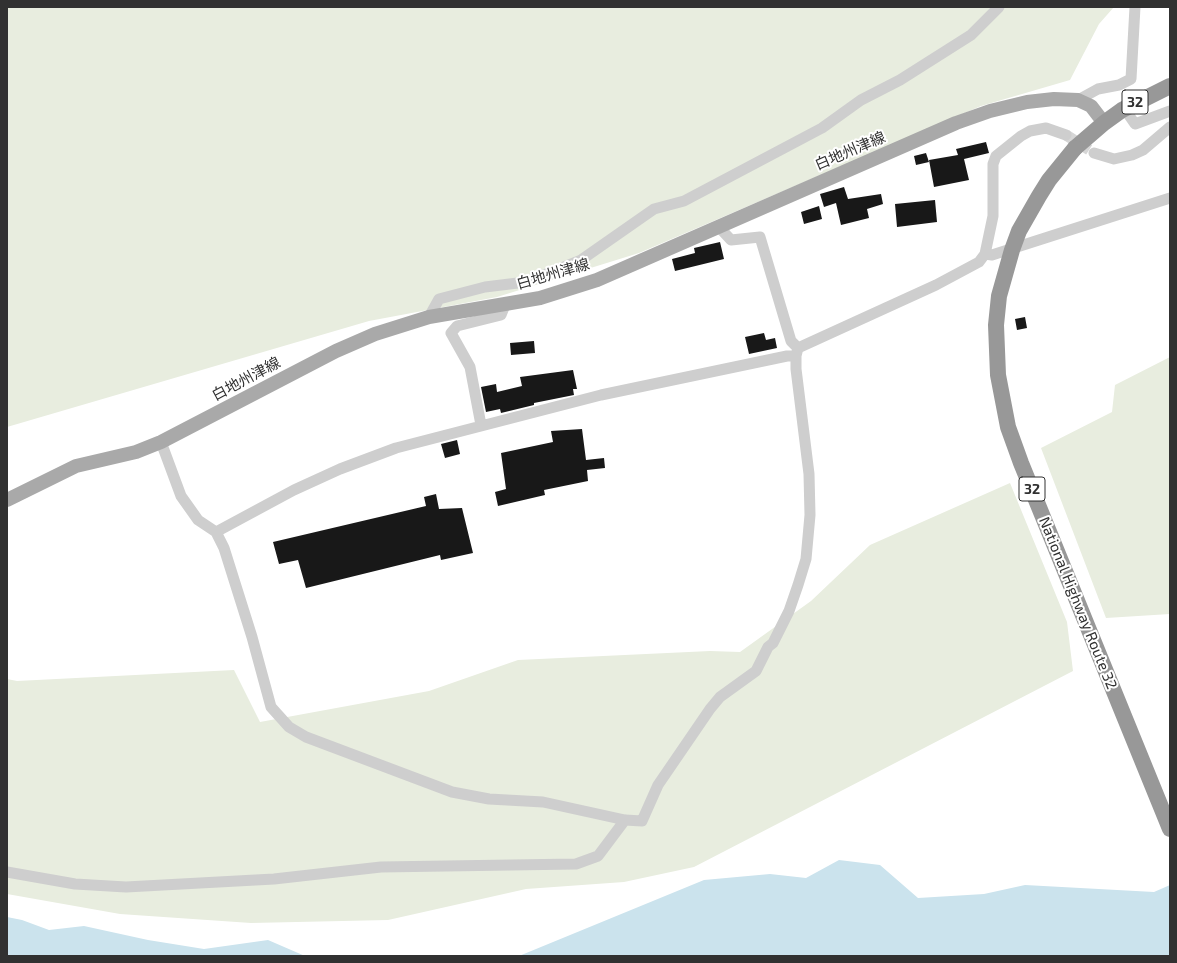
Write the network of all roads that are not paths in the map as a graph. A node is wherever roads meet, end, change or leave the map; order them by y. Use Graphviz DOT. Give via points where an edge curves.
graph roads {
  1 [pos="999,7"];
  2 [pos="1135,7"];
  3 [pos="1170,86"];
  4 [pos="1078,100"];
  5 [pos="1124,108"];
  6 [pos="1170,111"];
  7 [pos="1104,122"];
  8 [pos="1170,128"];
  9 [pos="1066,135"];
  10 [pos="1094,153"];
  11 [pos="1170,198"];
  12 [pos="718,226"];
  13 [pos="985,254"];
  14 [pos="506,305"];
  15 [pos="429,317"];
  16 [pos="797,352"];
  17 [pos="481,425"];
  18 [pos="160,442"];
  19 [pos="7,500"];
  20 [pos="216,532"];
  21 [pos="624,820"];
  22 [pos="1170,829"];
  23 [pos="7,872"];
  1 -- 15 [label="street" via="971,34 900,80 861,100 822,128 684,201 654,209 581,260 526,282 485,287 439,299"];
  2 -- 4 [label="street" via="1131,79 1119,85 1098,89"];
  3 -- 5 [label="highway, National Highway Route 32 / 32"];
  4 -- 7 [label="main road, 白地州津線" via="1091,106"];
  4 -- 12 [label="main road, 白地州津線" via="1027,102 990,111 956,123"];
  5 -- 6 [label="street" via="1135,124"];
  5 -- 7 [label="highway, National Highway Route 32 / 32"];
  7 -- 22 [label="highway, National Highway Route 32 / 32, bridge" via="1075,148 1049,180 1019,231 999,296 996,325 998,376 1008,427 1021,463"];
  8 -- 10 [label="street" via="1143,150 1132,155 1114,159"];
  9 -- 13 [label="street" via="1046,128 1030,131 996,156 993,164 993,216"];
  11 -- 13 [label="street" via="992,255"];
  12 -- 14 [label="main road, 白地州津線" via="597,280 547,296"];
  12 -- 16 [label="street" via="731,240 760,237 791,341"];
  13 -- 16 [label="street" via="979,262 936,285"];
  14 -- 15 [label="main road, 白地州津線"];
  14 -- 17 [label="street" via="501,314 458,326 451,333 470,367"];
  15 -- 18 [label="main road, 白地州津線" via="375,334 336,351"];
  16 -- 17 [label="street" via="600,395"];
  16 -- 21 [label="street" via="809,474 810,515 806,559 789,611 756,671 720,698 710,709 658,785 642,821"];
  17 -- 20 [label="street" via="396,448 340,469 294,490"];
  18 -- 19 [label="main road, 白地州津線" via="136,452 76,466"];
  18 -- 20 [label="street" via="181,496 198,520"];
  20 -- 21 [label="street" via="224,548 250,630 271,707 289,727 306,738 452,792 489,799 543,802"];
  21 -- 23 [label="street" via="598,856 576,864 381,867 274,879 126,887 74,884"];
}
